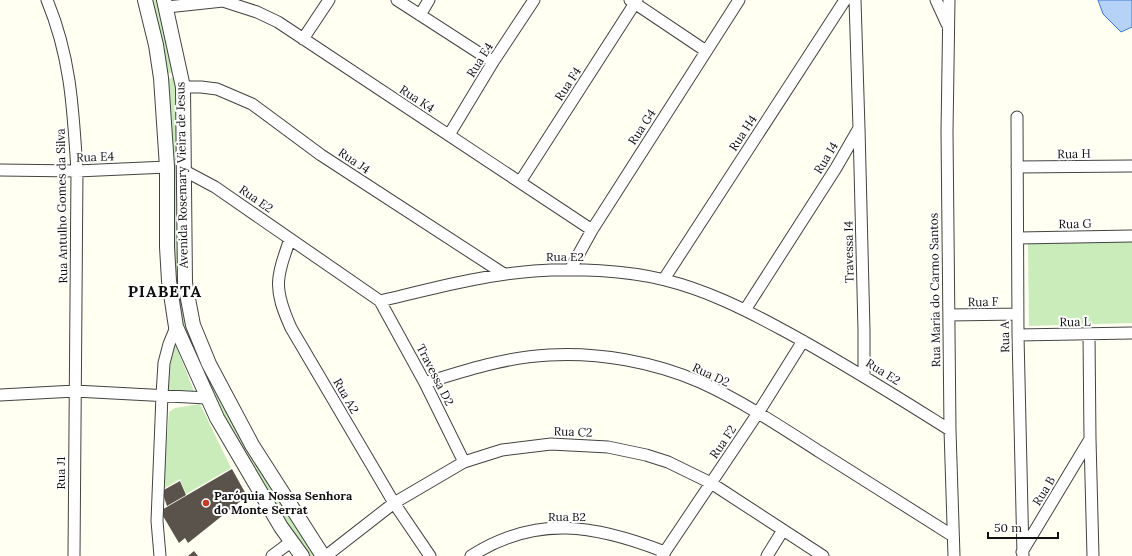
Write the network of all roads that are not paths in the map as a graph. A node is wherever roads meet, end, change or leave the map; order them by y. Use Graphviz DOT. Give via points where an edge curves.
graph roads {
  1 [pos="47,0"];
  2 [pos="145,0"];
  3 [pos="329,0"];
  4 [pos="397,0"];
  5 [pos="429,0"];
  6 [pos="534,0"];
  7 [pos="739,0"];
  8 [pos="845,0"];
  9 [pos="855,0"];
  10 [pos="936,0"];
  11 [pos="949,0"];
  12 [pos="223,1"];
  13 [pos="634,1"];
  14 [pos="166,4"];
  15 [pos="420,15"];
  16 [pos="948,24"];
  17 [pos="302,39"];
  18 [pos="706,51"];
  19 [pos="493,62"];
  20 [pos="161,78"];
  21 [pos="182,81"];
  22 [pos="1017,117"];
  23 [pos="859,128"];
  24 [pos="449,135"];
  25 [pos="1132,166"];
  26 [pos="167,167"];
  27 [pos="1017,167"];
  28 [pos="0,170"];
  29 [pos="77,171"];
  30 [pos="185,171"];
  31 [pos="520,182"];
  32 [pos="592,230"];
  33 [pos="1132,236"];
  34 [pos="1018,238"];
  35 [pos="290,239"];
  36 [pos="570,270"];
  37 [pos="504,274"];
  38 [pos="664,279"];
  39 [pos="380,301"];
  40 [pos="745,310"];
  41 [pos="1018,314"];
  42 [pos="949,315"];
  43 [pos="176,327"];
  44 [pos="1132,334"];
  45 [pos="1018,335"];
  46 [pos="1089,335"];
  47 [pos="803,341"];
  48 [pos="864,376"];
  49 [pos="426,383"];
  50 [pos="75,391"];
  51 [pos="0,395"];
  52 [pos="162,395"];
  53 [pos="207,398"];
  54 [pos="758,413"];
  55 [pos="950,430"];
  56 [pos="1090,439"];
  57 [pos="464,462"];
  58 [pos="711,483"];
  59 [pos="394,503"];
  60 [pos="783,530"];
  61 [pos="953,536"];
  62 [pos="292,542"];
  63 [pos="664,554"];
  64 [pos="1022,554"];
  65 [pos="74,556"];
  66 [pos="160,556"];
  67 [pos="272,556"];
  68 [pos="302,556"];
  69 [pos="323,556"];
  70 [pos="326,556"];
  71 [pos="430,556"];
  72 [pos="471,556"];
  73 [pos="767,556"];
  74 [pos="823,556"];
  75 [pos="954,556"];
  76 [pos="1093,556"];
  1 -- 29 [label="street, Rua Antulho Gomes da Silva" via="67,64 74,114"];
  2 -- 20 [label="street, Avenida Rosemary Vieira de Jesus"];
  3 -- 17 [label="street"];
  4 -- 15 [label="street"];
  5 -- 15 [label="street"];
  6 -- 19 [label="street, Rua E4"];
  7 -- 18 [label="street, Rua G4"];
  8 -- 38 [label="street, Rua H4"];
  9 -- 23 [label="street"];
  10 -- 16 [label="street, Rua Maria do Carmo Santos"];
  11 -- 16 [label="street, Rua Maria do Carmo Santos"];
  12 -- 14 [label="street"];
  12 -- 17 [label="street, Rua K4" via="278,22"];
  13 -- 18 [label="street"];
  13 -- 31 [label="street, Rua F4"];
  14 -- 21 [label="street, Avenida Rosemary Vieira de Jesus"];
  15 -- 19 [label="street"];
  16 -- 42 [label="street, Rua Maria do Carmo Santos" via="946,132"];
  17 -- 24 [label="street, Rua K4"];
  18 -- 32 [label="street, Rua G4"];
  19 -- 24 [label="street, Rua E4"];
  20 -- 21 [label="street"];
  20 -- 26 [label="street, Avenida Rosemary Vieira de Jesus"];
  21 -- 30 [label="street, Avenida Rosemary Vieira de Jesus"];
  21 -- 37 [label="street, Rua J4" via="217,89 252,104 321,154"];
  22 -- 27 [label="street, Rua A"];
  23 -- 40 [label="street, Rua I4"];
  23 -- 48 [label="street, Travessa I4"];
  24 -- 31 [label="street, Rua K4"];
  25 -- 27 [label="street, Rua H"];
  26 -- 29 [label="street, Rua E4"];
  26 -- 43 [label="street, Avenida Rosemary Vieira de Jesus" via="167,247"];
  27 -- 34 [label="street, Rua A"];
  28 -- 29 [label="street, Rua E4"];
  29 -- 50 [label="street, Rua Antulho Gomes da Silva"];
  30 -- 35 [label="street, Rua E2" via="215,187"];
  30 -- 69 [label="street, Avenida Rosemary Vieira de Jesus" via="185,283 193,325 209,364 252,445"];
  31 -- 32 [label="street, Rua K4"];
  32 -- 36 [label="street, Rua G4"];
  33 -- 34 [label="street, Rua G"];
  34 -- 41 [label="street, Rua A"];
  35 -- 39 [label="street, Rua E2"];
  35 -- 59 [label="street, Rua A2" via="278,280 278,293 283,310 291,328"];
  36 -- 37 [label="street, Rua E2"];
  36 -- 38 [label="street, Rua E2" via="633,274"];
  37 -- 39 [label="street, Rua E2" via="451,283"];
  38 -- 40 [label="street, Rua E2" via="711,294"];
  39 -- 49 [label="street, Travessa D2"];
  40 -- 47 [label="street, Rua E2"];
  41 -- 42 [label="street, Rua F"];
  41 -- 45 [label="street, Rua A"];
  42 -- 55 [label="street, Rua Maria do Carmo Santos"];
  43 -- 52 [label="street" via="164,363"];
  43 -- 53 [label="street, Avenida Rosemary Vieira de Jesus"];
  44 -- 46 [label="street, Rua L"];
  45 -- 46 [label="street, Rua L"];
  45 -- 64 [label="street, Rua A"];
  46 -- 56 [label="street"];
  47 -- 48 [label="street, Rua E2"];
  47 -- 54 [label="street, Rua F2"];
  48 -- 55 [label="street, Rua E2"];
  49 -- 54 [label="street, Rua D2" via="495,362 549,355 604,357 631,361 699,382"];
  49 -- 57 [label="street, Travessa D2"];
  50 -- 51 [label="street"];
  50 -- 52 [label="street"];
  50 -- 65 [label="street, Rua J1"];
  52 -- 53 [label="street"];
  52 -- 66 [label="street" via="157,521"];
  53 -- 62 [label="street, Avenida Rosemary Vieira de Jesus" via="259,491"];
  54 -- 58 [label="street, Rua F2"];
  54 -- 61 [label="street, Rua D2"];
  55 -- 61 [label="street, Rua Maria do Carmo Santos"];
  56 -- 64 [label="street, Rua B"];
  56 -- 76 [label="street"];
  57 -- 58 [label="street, Rua C2" via="502,450 530,446 551,444 608,447 668,462"];
  57 -- 59 [label="street, Rua C2"];
  58 -- 60 [label="street, Rua C2"];
  58 -- 63 [label="street, Rua F2"];
  59 -- 70 [label="street, Rua C2"];
  59 -- 71 [label="street, Rua A2"];
  60 -- 73 [label="street"];
  60 -- 74 [label="street, Rua C2"];
  61 -- 75 [label="street, Rua Maria do Carmo Santos"];
  62 -- 67 [label="street"];
  62 -- 68 [label="street, Avenida Rosemary Vieira de Jesus"];
  63 -- 72 [label="street, Rua B2" via="614,534 563,528 520,533"];
}
